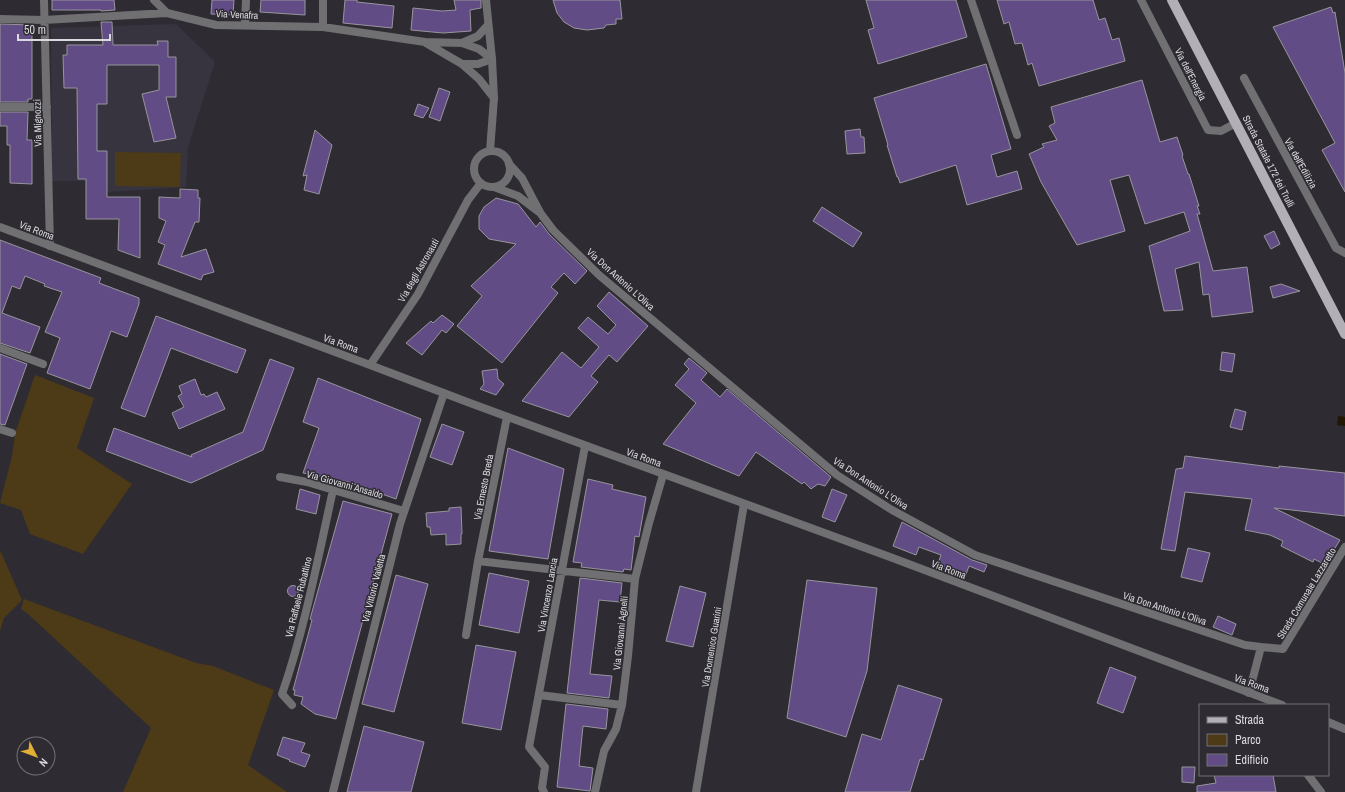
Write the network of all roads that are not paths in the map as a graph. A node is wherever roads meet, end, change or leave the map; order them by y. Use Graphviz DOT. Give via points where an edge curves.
graph roads {
  1 [pos="44,0"];
  2 [pos="154,0"];
  3 [pos="246,0"];
  4 [pos="323,0"];
  5 [pos="486,0"];
  6 [pos="971,0"];
  7 [pos="1141,0"];
  8 [pos="1172,0"];
  9 [pos="167,13"];
  10 [pos="0,19"];
  11 [pos="44,20"];
  12 [pos="245,25"];
  13 [pos="488,25"];
  14 [pos="323,27"];
  15 [pos="425,42"];
  16 [pos="462,43"];
  17 [pos="492,59"];
  18 [pos="462,64"];
  19 [pos="1244,78"];
  20 [pos="494,98"];
  21 [pos="0,107"];
  22 [pos="47,107"];
  23 [pos="1236,123"];
  24 [pos="1017,135"];
  25 [pos="490,151"];
  26 [pos="509,164"];
  27 [pos="481,183"];
  28 [pos="494,187"];
  29 [pos="541,214"];
  30 [pos="0,227"];
  31 [pos="50,246"];
  32 [pos="1345,254"];
  33 [pos="1345,334"];
  34 [pos="0,348"];
  35 [pos="43,364"];
  36 [pos="370,365"];
  37 [pos="444,393"];
  38 [pos="507,417"];
  39 [pos="0,429"];
  40 [pos="12,433"];
  41 [pos="585,446"];
  42 [pos="663,475"];
  43 [pos="280,477"];
  44 [pos="333,490"];
  45 [pos="744,504"];
  46 [pos="404,511"];
  47 [pos="1345,547"];
  48 [pos="478,561"];
  49 [pos="562,571"];
  50 [pos="635,579"];
  51 [pos="466,635"];
  52 [pos="1261,647"];
  53 [pos="1249,693"];
  54 [pos="539,695"];
  55 [pos="1268,702"];
  56 [pos="292,705"];
  57 [pos="622,705"];
  58 [pos="1329,722"];
  59 [pos="1345,728"];
  60 [pos="1309,776"];
  61 [pos="333,792"];
  62 [pos="544,792"];
  63 [pos="595,792"];
  64 [pos="696,792"];
  65 [pos="1321,792"];
  1 -- 11 [label="street, Via Mignozzi"];
  2 -- 9 [label="street"];
  3 -- 12 [label="street"];
  4 -- 14 [label="street"];
  5 -- 13 [label="street"];
  6 -- 24 [label="street"];
  7 -- 23 [label="street, Via dell'Energia" via="1208,130 1221,131"];
  8 -- 23 [label="main road, Strada Statale 172 dei Trulli"];
  9 -- 11 [label="street, Via Venafra"];
  9 -- 12 [label="street, Via Venafra" via="216,25"];
  10 -- 11 [label="street, Via Venafra"];
  11 -- 22 [label="street, Via Mignozzi"];
  12 -- 14 [label="street, Via Venafra"];
  13 -- 16 [label="street, Via Venafra" via="478,36"];
  13 -- 17 [label="street"];
  14 -- 15 [label="street, Via Venafra"];
  15 -- 16 [label="street, Via Venafra"];
  15 -- 18 [label="street, Via Venafra"];
  16 -- 17 [label="street, Via Venafra" via="479,49"];
  17 -- 18 [label="street" via="478,64"];
  17 -- 20 [label="street"];
  18 -- 20 [label="street, Via Venafra"];
  19 -- 32 [label="street, Via dell'Edilizia" via="1336,248"];
  20 -- 25 [label="street"];
  21 -- 22 [label="street"];
  22 -- 31 [label="street, Via Mignozzi"];
  23 -- 33 [label="main road, Strada Statale 172 dei Trulli"];
  25 -- 26 [label="street" via="504,155"];
  25 -- 27 [label="street" via="479,156 474,167 474,173"];
  26 -- 28 [label="street" via="510,170 505,181"];
  26 -- 29 [label="street, Via Don Antonio L'Oliva" via="522,178"];
  27 -- 28 [label="street"];
  27 -- 36 [label="street, Via degli Astronauti" via="468,200 418,294"];
  28 -- 29 [label="street, Via Don Antonio L'Oliva" via="518,196"];
  29 -- 52 [label="street, Via Don Antonio L'Oliva" via="599,275 729,385 837,475 892,510 975,555 1245,644"];
  30 -- 31 [label="street, Via Roma"];
  31 -- 36 [label="street, Via Roma"];
  34 -- 35 [label="street"];
  36 -- 37 [label="street, Via Roma"];
  37 -- 38 [label="street, Via Roma"];
  37 -- 46 [label="street, Via Vittorio Valletta"];
  38 -- 41 [label="street, Via Roma"];
  38 -- 48 [label="street, Via Ernesto Breda"];
  39 -- 40 [label="street"];
  41 -- 42 [label="street, Via Roma"];
  41 -- 49 [label="street, Via Vincenzo Lancia"];
  42 -- 45 [label="street, Via Roma"];
  42 -- 50 [label="street, Via Giovanni Agnelli"];
  43 -- 44 [label="street, Via Giovanni Ansaldo"];
  44 -- 46 [label="street, Via Giovanni Ansaldo"];
  44 -- 56 [label="street, Via Raffaele Rubattino" via="312,588 282,694"];
  45 -- 53 [label="street, Via Roma"];
  45 -- 64 [label="street, Via Domenico Guarini"];
  46 -- 61 [label="street, Via Vittorio Valletta"];
  47 -- 52 [label="street, Strada Comunale Lazzaretto" via="1283,650"];
  48 -- 49 [label="street"];
  48 -- 51 [label="street, Via Ernesto Breda"];
  49 -- 50 [label="street"];
  49 -- 54 [label="street, Via Vincenzo Lancia"];
  50 -- 57 [label="street, Via Giovanni Agnelli"];
  52 -- 53 [label="street"];
  53 -- 55 [label="street, Via Roma"];
  54 -- 57 [label="street"];
  54 -- 62 [label="street, Via Vincenzo Lancia" via="529,747 545,767 542,788"];
  57 -- 63 [label="street, Via Giovanni Agnelli" via="616,729 604,751"];
  58 -- 59 [label="street"];
  60 -- 65 [label="street"];
}
